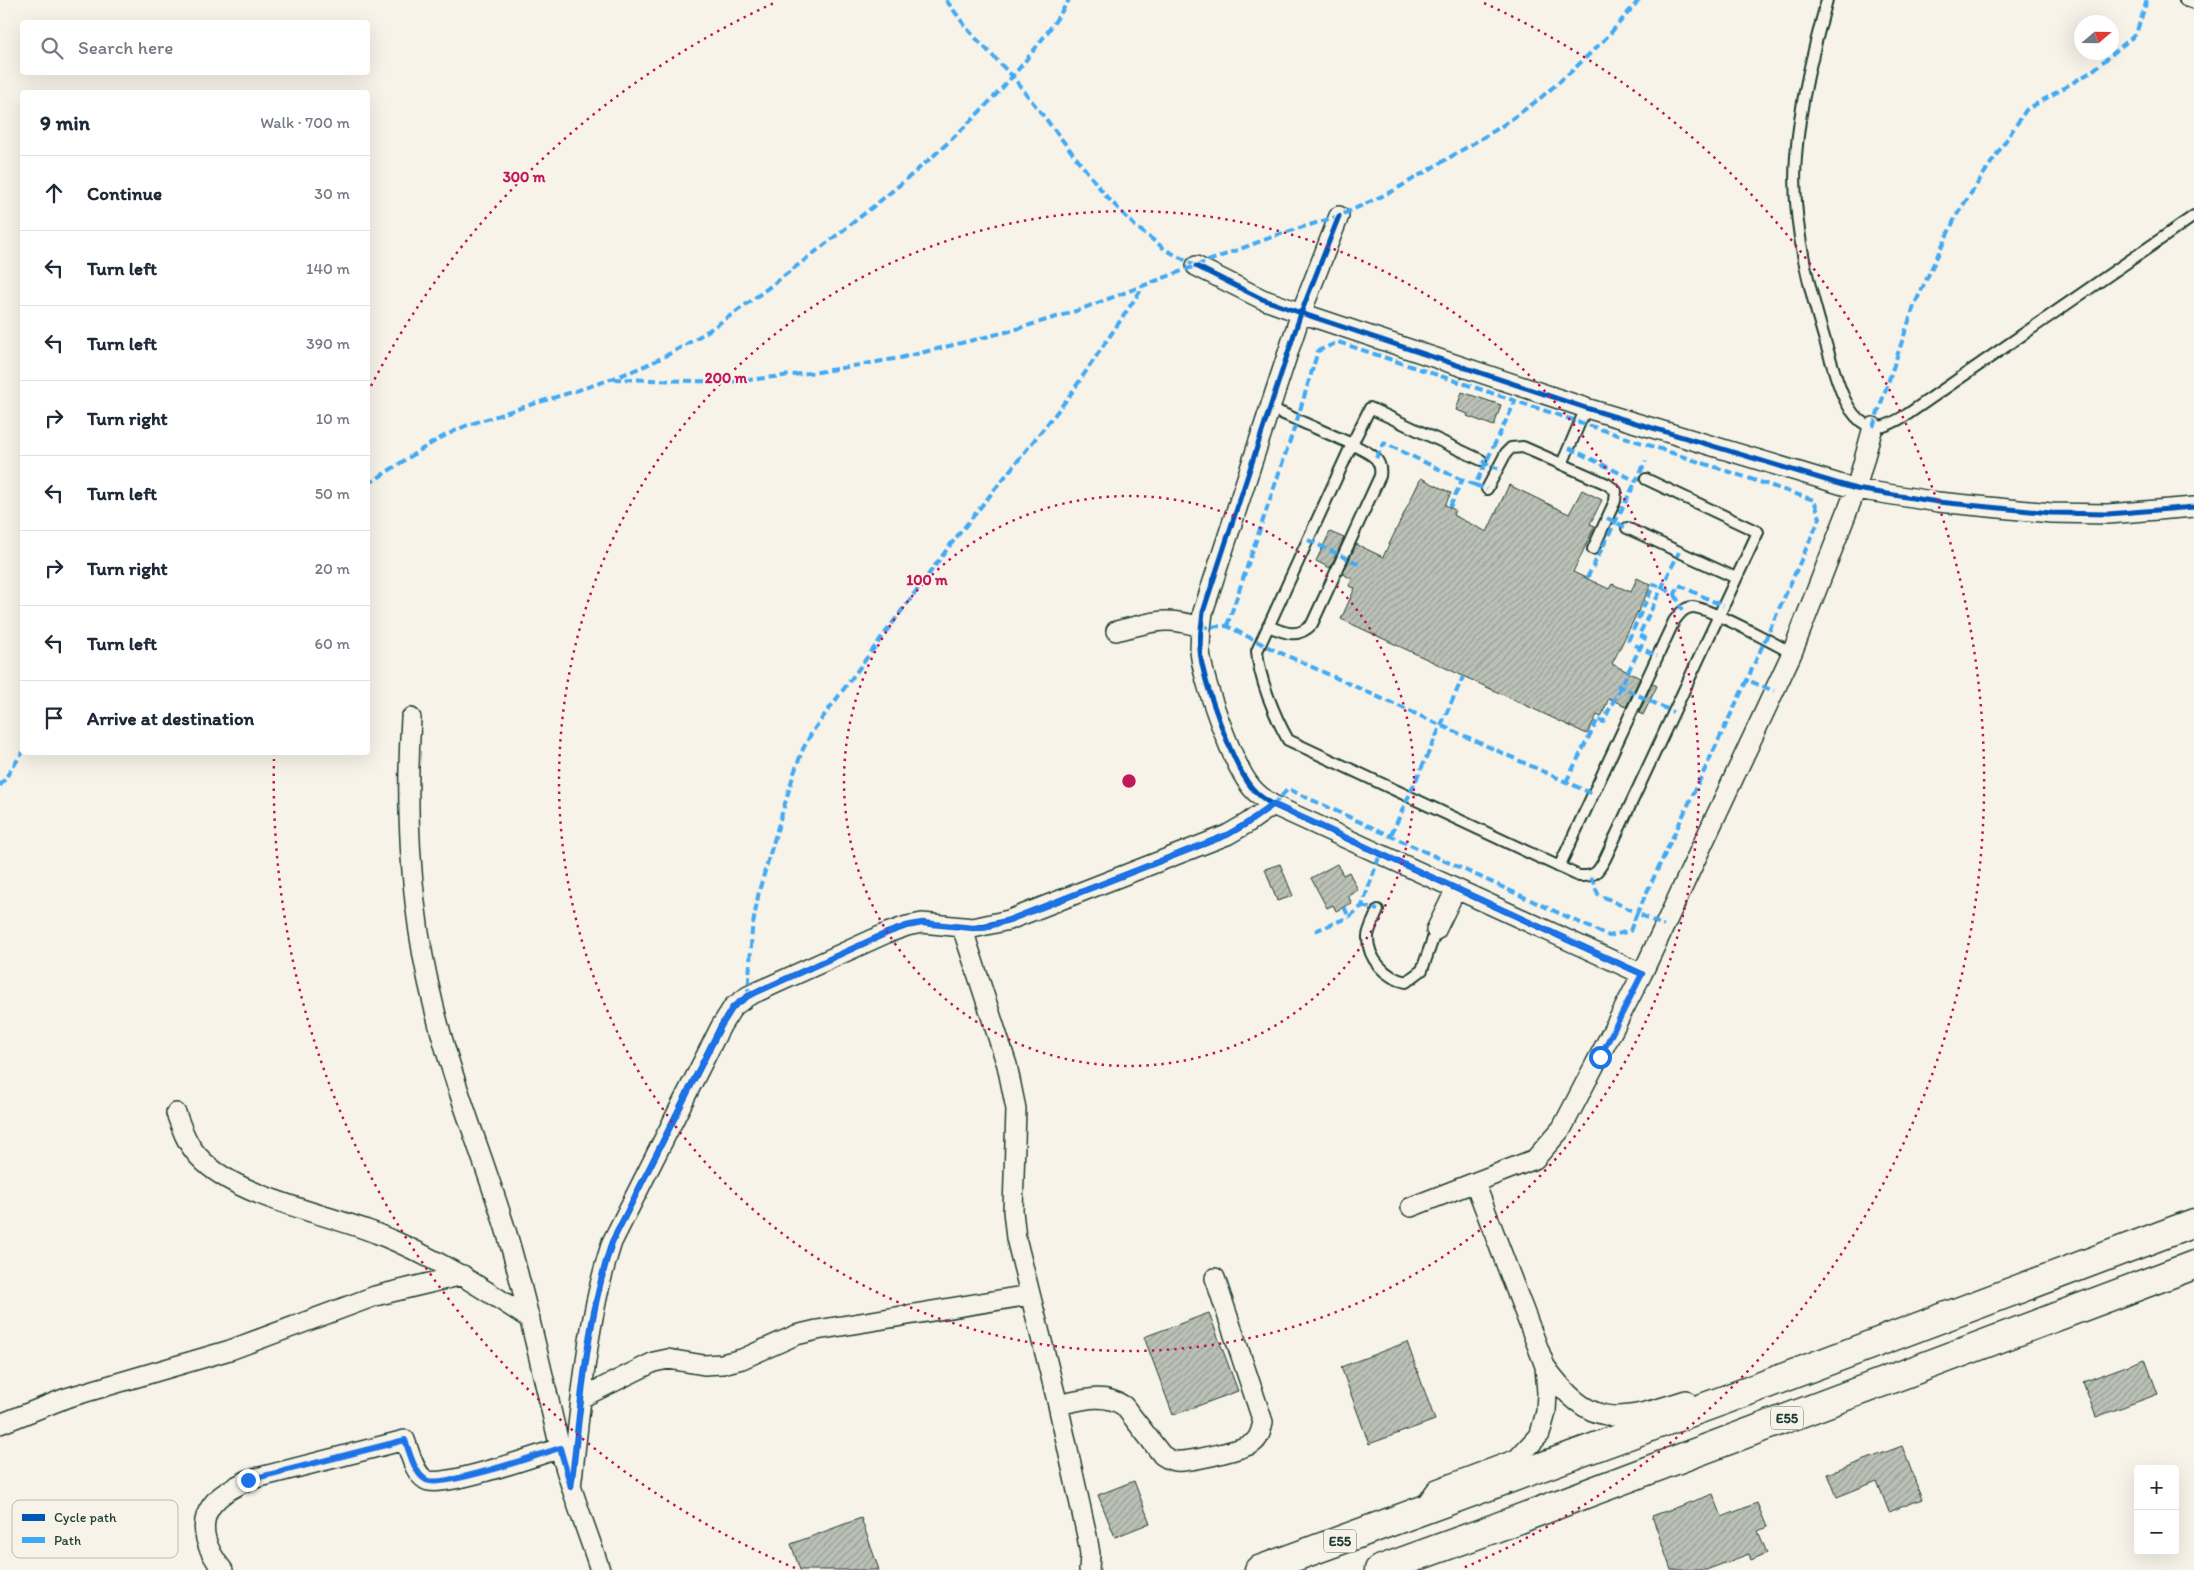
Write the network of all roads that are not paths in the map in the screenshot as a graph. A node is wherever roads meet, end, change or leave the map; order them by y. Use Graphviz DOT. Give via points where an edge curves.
graph roads {
  1 [pos="1827,0"];
  2 [pos="2185,0"];
  3 [pos="2194,3"];
  4 [pos="1339,216"];
  5 [pos="2194,216"];
  6 [pos="1196,266"];
  7 [pos="1301,313"];
  8 [pos="1270,408"];
  9 [pos="1586,408"];
  10 [pos="1873,427"];
  11 [pos="1352,444"];
  12 [pos="1481,460"];
  13 [pos="1562,464"];
  14 [pos="1646,479"];
  15 [pos="1488,489"];
  16 [pos="1856,489"];
  17 [pos="2194,507"];
  18 [pos="1627,528"];
  19 [pos="1593,549"];
  20 [pos="1736,578"];
  21 [pos="1718,616"];
  22 [pos="1268,626"];
  23 [pos="1200,627"];
  24 [pos="1116,631"];
  25 [pos="1792,653"];
  26 [pos="411,718"];
  27 [pos="1273,804"];
  28 [pos="1559,867"];
  29 [pos="1456,889"];
  30 [pos="1378,910"];
  31 [pos="962,927"];
  32 [pos="1436,930"];
  33 [pos="1642,974"];
  34 [pos="176,1113"];
  35 [pos="1475,1183"];
  36 [pos="1410,1208"];
  37 [pos="2194,1223"];
  38 [pos="2194,1265"];
  39 [pos="463,1275"];
  40 [pos="1215,1278"];
  41 [pos="1030,1295"];
  42 [pos="530,1319"];
  43 [pos="1545,1366"];
  44 [pos="583,1397"];
  45 [pos="1727,1399"];
  46 [pos="1058,1405"];
  47 [pos="0,1424"];
  48 [pos="560,1448"];
  49 [pos="571,1487"];
  50 [pos="1421,1512"];
  51 [pos="223,1570"];
  52 [pos="600,1570"];
  53 [pos="1089,1570"];
  54 [pos="1259,1570"];
  55 [pos="1379,1570"];
  1 -- 10 [label="lane" via="1806,76 1799,125 1796,166 1798,223 1837,380 1853,412"];
  2 -- 3 [label="lane"];
  4 -- 7 [label="street"];
  5 -- 10 [label="lane" via="1908,414 1882,427"];
  6 -- 7 [label="street" via="1262,299"];
  7 -- 8 [label="street"];
  7 -- 9 [label="street"];
  8 -- 11 [label="lane"];
  8 -- 23 [label="street"];
  9 -- 13 [label="lane"];
  9 -- 16 [label="street"];
  10 -- 16 [label="street"];
  11 -- 12 [label="lane" via="1370,408"];
  11 -- 22 [label="lane"];
  11 -- 22 [label="lane" via="1376,458 1381,467 1380,476 1312,624 1305,632 1296,635"];
  13 -- 15 [label="lane" via="1522,447 1511,448"];
  13 -- 19 [label="lane" via="1608,484 1616,491 1615,501"];
  14 -- 20 [label="lane" via="1758,532"];
  16 -- 17 [label="street" via="1938,502 2052,513 2108,514"];
  16 -- 25 [label="street"];
  18 -- 20 [label="lane"];
  20 -- 21 [label="lane"];
  21 -- 25 [label="lane"];
  21 -- 28 [label="lane" via="1693,607 1682,610 1674,621"];
  21 -- 28 [label="lane" via="1597,873 1590,877 1579,876"];
  22 -- 28 [label="lane" via="1257,651 1258,665 1288,740"];
  23 -- 24 [label="street" via="1166,620"];
  23 -- 27 [label="street" via="1200,652 1227,739 1251,787"];
  25 -- 33 [label="street"];
  26 -- 42 [label="street" via="408,825 423,960 447,1054 504,1225"];
  27 -- 29 [label="street"];
  27 -- 31 [label="street" via="1227,835 1009,920 984,928"];
  29 -- 32 [label="street"];
  29 -- 33 [label="street"];
  30 -- 32 [label="lane" via="1368,936 1370,948 1385,974 1396,980 1406,982 1422,970"];
  31 -- 41 [label="street" via="1012,1089 1016,1125 1013,1211"];
  31 -- 44 [label="street" via="922,923 906,926 757,992 733,1007 612,1242 594,1310"];
  33 -- 35 [label="street" via="1566,1121 1549,1145 1535,1159"];
  34 -- 39 [label="street" via="194,1152 226,1178 251,1190 378,1234"];
  35 -- 36 [label="street"];
  35 -- 43 [label="street"];
  37 -- 45 [label="highway, E55"];
  38 -- 55 [label="highway, E55"];
  39 -- 42 [label="street"];
  39 -- 47 [label="street" via="375,1296 230,1350 66,1398"];
  40 -- 46 [label="street" via="1263,1422 1261,1433 1253,1443 1188,1460 1170,1460 1162,1455 1116,1400 1095,1398"];
  41 -- 44 [label="street" via="817,1330 722,1364 704,1365 668,1359 654,1362"];
  41 -- 46 [label="street"];
  42 -- 48 [label="street"];
  43 -- 45 [label="street" via="1576,1401 1594,1413 1613,1418 1636,1416 1693,1398"];
  43 -- 50 [label="street" via="1546,1412 1540,1434 1517,1459 1437,1489"];
  44 -- 49 [label="street"];
  45 -- 50 [label="highway, E55"];
  46 -- 53 [label="street" via="1087,1536"];
  48 -- 49 [label="street"];
  48 -- 51 [label="street" via="451,1481 430,1482 416,1469 405,1440 248,1480 211,1506 204,1526 206,1545"];
  49 -- 52 [label="street"];
  50 -- 54 [label="highway, E55"];
}
